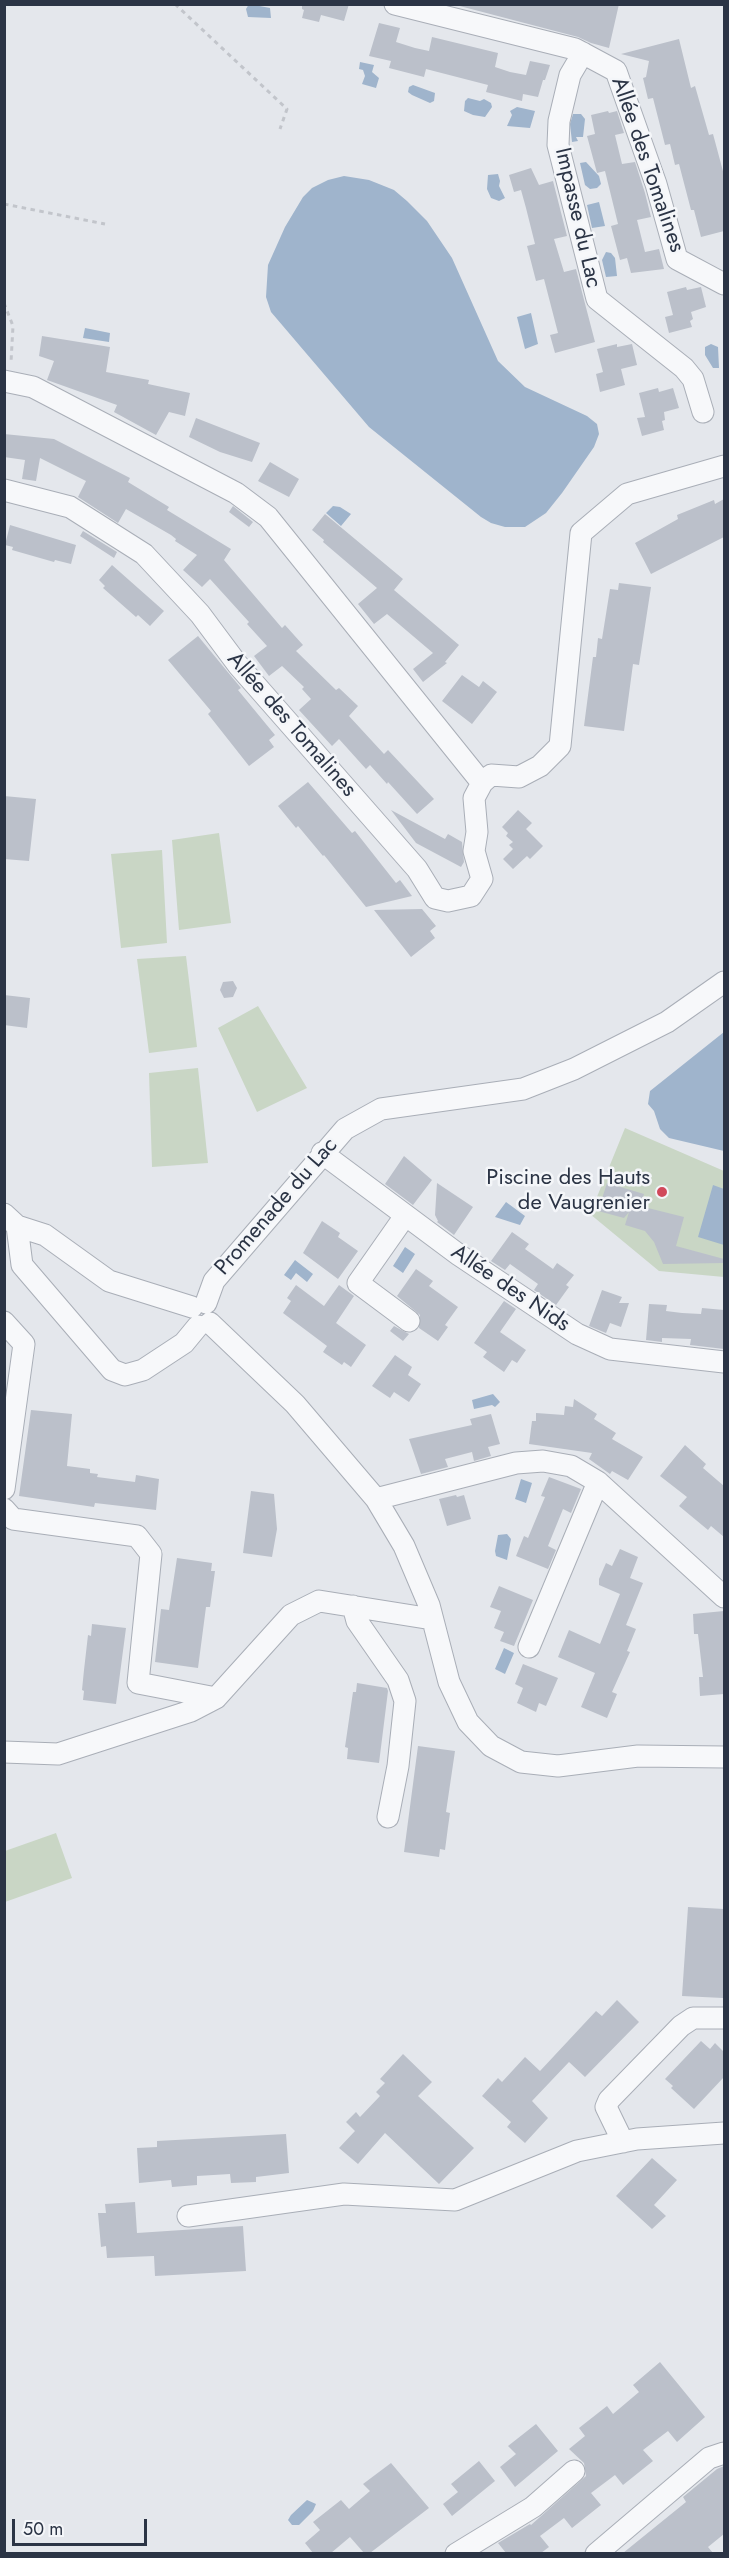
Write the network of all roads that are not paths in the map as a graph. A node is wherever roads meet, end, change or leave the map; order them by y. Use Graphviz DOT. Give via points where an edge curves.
graph roads {
  1 [pos="395,4"];
  2 [pos="583,53"];
  3 [pos="724,284"];
  4 [pos="6,381"];
  5 [pos="703,412"];
  6 [pos="724,466"];
  7 [pos="4,490"];
  8 [pos="482,783"];
  9 [pos="724,982"];
  10 [pos="322,1153"];
  11 [pos="405,1216"];
  12 [pos="10,1220"];
  13 [pos="4,1247"];
  14 [pos="201,1315"];
  15 [pos="409,1321"];
  16 [pos="4,1322"];
  17 [pos="724,1362"];
  18 [pos="598,1482"];
  19 [pos="4,1489"];
  20 [pos="376,1499"];
  21 [pos="4,1509"];
  22 [pos="724,1597"];
  23 [pos="353,1606"];
  24 [pos="432,1619"];
  25 [pos="529,1647"];
  26 [pos="216,1698"];
  27 [pos="4,1752"];
  28 [pos="724,1757"];
  29 [pos="388,1817"];
  30 [pos="724,2018"];
  31 [pos="724,2133"];
  32 [pos="623,2142"];
  33 [pos="188,2216"];
  34 [pos="724,2453"];
  35 [pos="574,2471"];
  36 [pos="460,2553"];
  37 [pos="596,2553"];
  1 -- 2 [label="street, Allée des Tomalines"];
  2 -- 3 [label="street, Allée des Tomalines" via="616,71 656,183 677,259"];
  2 -- 5 [label="street, Impasse du Lac" via="570,75 558,121 558,145 597,298 684,368 693,379"];
  4 -- 8 [label="street" via="33,387 236,493 268,517"];
  6 -- 8 [label="street" via="627,494 581,533 560,746 540,766 519,777 491,775"];
  7 -- 8 [label="street, Allée des Tomalines" via="70,507 144,554 200,614 238,665 417,869 435,898 448,901 471,896 482,879 474,851 474,798"];
  9 -- 10 [label="street, Promenade du Lac" via="667,1022 574,1069 523,1089 381,1109 345,1129"];
  10 -- 11 [label="street, Allée des Nids"];
  10 -- 14 [label="street, Promenade du Lac" via="214,1281"];
  11 -- 15 [label="street" via="358,1283"];
  11 -- 17 [label="street, Allée des Nids" via="577,1334 610,1348"];
  12 -- 13 [label="street"];
  12 -- 14 [label="street" via="45,1235 109,1281"];
  12 -- 14 [label="street, Promenade du Lac" via="22,1265 112,1370 125,1375 143,1370 184,1344"];
  14 -- 20 [label="street" via="295,1404"];
  16 -- 19 [label="street" via="24,1344"];
  18 -- 20 [label="street" via="571,1466 543,1461 516,1463"];
  18 -- 22 [label="street"];
  18 -- 25 [label="street"];
  20 -- 24 [label="street" via="404,1546"];
  21 -- 26 [label="street" via="13,1519 137,1536 152,1554 138,1683"];
  23 -- 24 [label="street"];
  23 -- 26 [label="street" via="319,1601 291,1615"];
  23 -- 29 [label="street" via="357,1621 398,1680 405,1701"];
  24 -- 28 [label="street" via="450,1682 468,1722 491,1746 521,1762 558,1766 638,1756"];
  26 -- 27 [label="street" via="191,1711 58,1754"];
  30 -- 32 [label="street" via="693,2018 681,2026 609,2100 606,2107"];
  31 -- 32 [label="street"];
  32 -- 33 [label="street" via="577,2151 455,2200 344,2194"];
  34 -- 37 [label="street" via="709,2458"];
  35 -- 36 [label="street" via="533,2507"];
}
